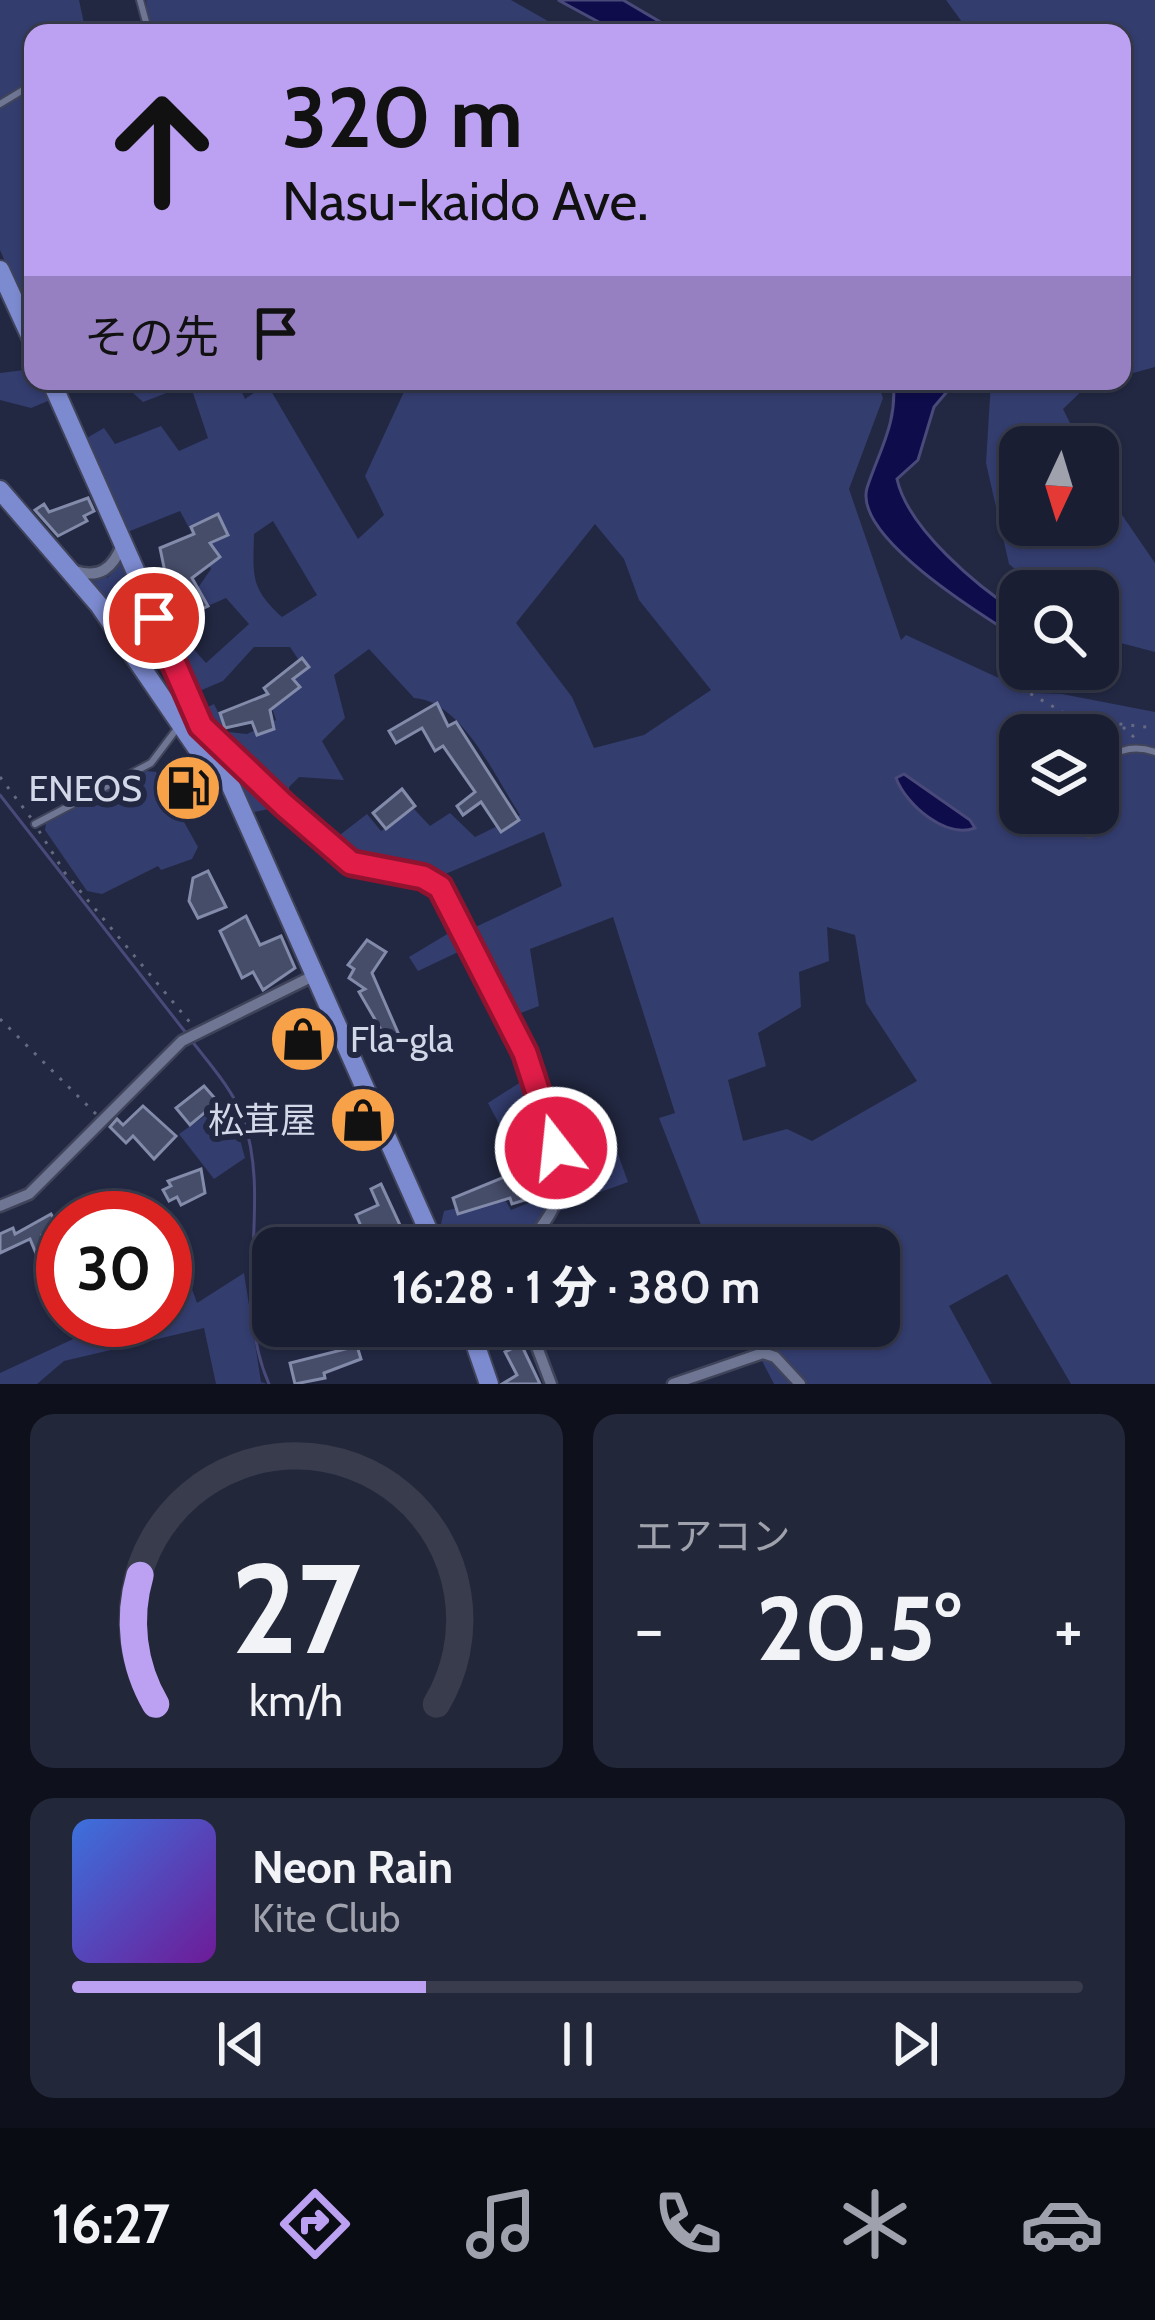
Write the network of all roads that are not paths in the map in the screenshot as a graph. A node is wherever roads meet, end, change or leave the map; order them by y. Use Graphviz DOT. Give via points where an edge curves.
graph roads {
  1 [pos="0,270"];
  2 [pos="24,322"];
  3 [pos="55,390"];
  4 [pos="0,490"];
  5 [pos="122,545"];
  6 [pos="71,569"];
  7 [pos="191,724"];
  8 [pos="1119,752"];
  9 [pos="1155,752"];
  10 [pos="35,824"];
  11 [pos="315,975"];
  12 [pos="0,1206"];
  13 [pos="427,1227"];
  14 [pos="540,1227"];
  15 [pos="476,1347"];
  16 [pos="537,1347"];
  17 [pos="489,1384"];
  18 [pos="551,1384"];
  19 [pos="673,1384"];
  20 [pos="800,1384"];
  1 -- 2 [label="main road"];
  3 -- 5 [label="main road"];
  4 -- 6 [label="main road"];
  5 -- 6 [label="street" via="98,574"];
  5 -- 7 [label="main road"];
  6 -- 7 [label="main road"];
  7 -- 10 [label="lane" via="151,763"];
  7 -- 11 [label="main road"];
  7 -- 14 [label="street" via="351,863 440,887 547,1110 560,1184"];
  8 -- 9 [label="lane"];
  11 -- 12 [label="street" via="182,1041 28,1194"];
  11 -- 13 [label="main road"];
  15 -- 17 [label="main road"];
  16 -- 18 [label="street"];
  19 -- 20 [label="street" via="763,1354"];
}
